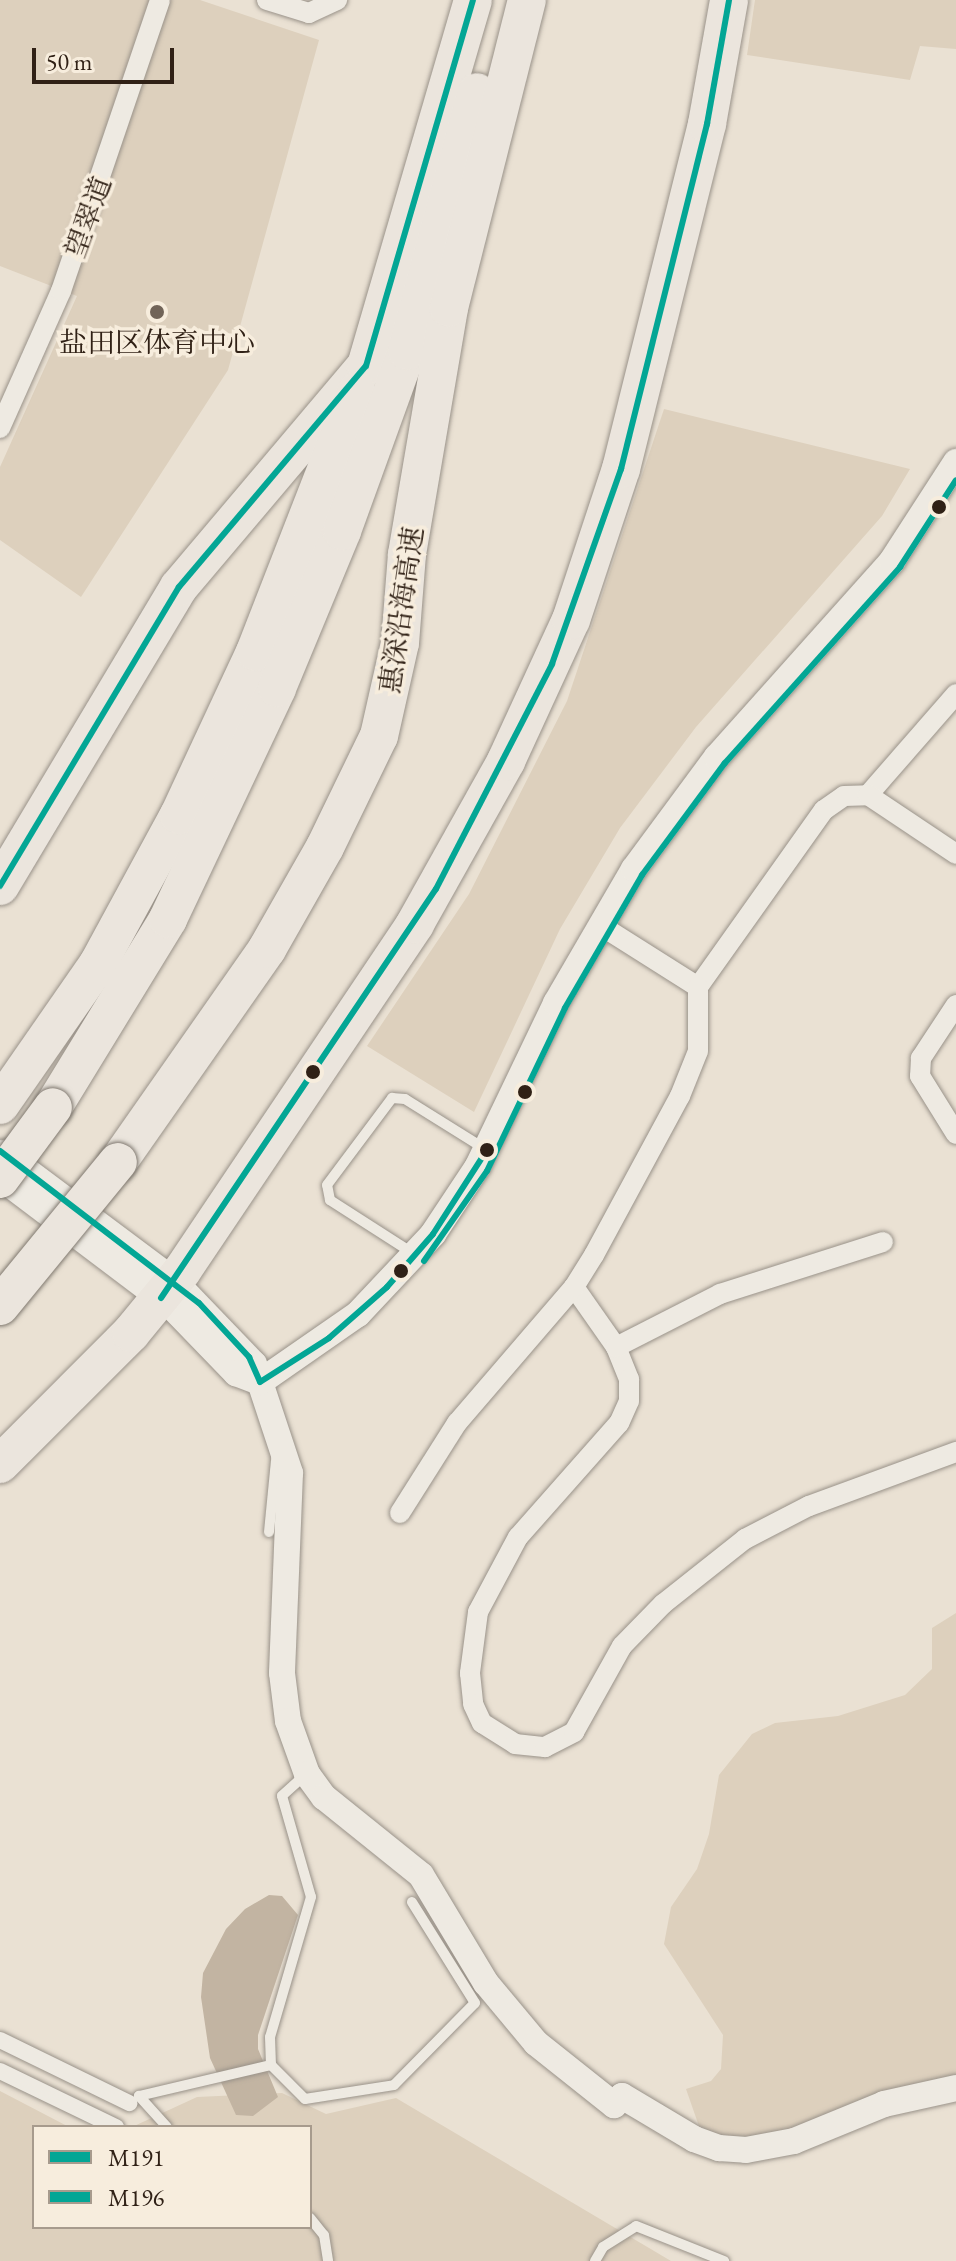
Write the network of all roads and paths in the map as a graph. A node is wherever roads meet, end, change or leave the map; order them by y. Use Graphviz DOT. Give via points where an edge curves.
graph roads {
  1 [pos="160,0"];
  2 [pos="267,0"];
  3 [pos="337,0"];
  4 [pos="473,0"];
  5 [pos="500,0"];
  6 [pos="527,0"];
  7 [pos="729,0"];
  8 [pos="366,366"];
  9 [pos="0,428"];
  10 [pos="956,462"];
  11 [pos="956,694"];
  12 [pos="868,795"];
  13 [pos="956,854"];
  14 [pos="0,886"];
  15 [pos="600,925"];
  16 [pos="698,987"];
  17 [pos="956,1005"];
  18 [pos="9,1092"];
  19 [pos="956,1134"];
  20 [pos="487,1150"];
  21 [pos="0,1151"];
  22 [pos="0,1178"];
  23 [pos="883,1242"];
  24 [pos="416,1255"];
  25 [pos="574,1287"];
  26 [pos="167,1290"];
  27 [pos="0,1306"];
  28 [pos="616,1347"];
  29 [pos="260,1382"];
  30 [pos="282,1442"];
  31 [pos="956,1452"];
  32 [pos="0,1464"];
  33 [pos="400,1513"];
  34 [pos="269,1532"];
  35 [pos="307,1774"];
  36 [pos="412,1902"];
  37 [pos="0,2040"];
  38 [pos="271,2065"];
  39 [pos="0,2071"];
  40 [pos="956,2088"];
  41 [pos="129,2103"];
  42 [pos="112,2125"];
  43 [pos="165,2125"];
  44 [pos="312,2220"];
  45 [pos="328,2261"];
  46 [pos="595,2261"];
  47 [pos="724,2261"];
  1 -- 9 [label="street, 望翠道" via="61,291"];
  2 -- 3 [label="street" via="309,13"];
  4 -- 8 [label="highway"];
  5 -- 22 [label="highway, bridge" via="407,351 342,531 202,852 113,1016"];
  6 -- 27 [label="highway, 惠深沿海高速, bridge" via="449,308 407,554 400,643 379,736 267,949 118,1162"];
  7 -- 26 [label="highway" via="707,124 621,469 561,642 506,761 436,889"];
  8 -- 14 [label="highway" via="179,587"];
  8 -- 18 [label="highway" via="282,589 205,762 98,964"];
  10 -- 15 [label="street" via="880,576 699,779"];
  11 -- 12 [label="street"];
  12 -- 13 [label="street"];
  12 -- 16 [label="street" via="844,796 824,810"];
  15 -- 16 [label="street"];
  15 -- 20 [label="street" via="556,1003"];
  16 -- 25 [label="street" via="698,1051 680,1096"];
  17 -- 19 [label="street" via="921,1058 920,1076"];
  20 -- 24 [label="street"];
  20 -- 24 [label="lane" via="405,1099 392,1098 327,1185 330,1200"];
  21 -- 26 [label="street"];
  22 -- 26 [label="street"];
  23 -- 28 [label="street" via="720,1294"];
  24 -- 29 [label="street" via="344,1326"];
  25 -- 28 [label="street"];
  25 -- 33 [label="street" via="457,1423"];
  26 -- 29 [label="street" via="236,1373"];
  26 -- 32 [label="highway"];
  28 -- 31 [label="street" via="629,1379 629,1401 619,1423 518,1537 478,1612 470,1673 473,1704 482,1723 515,1744 545,1747 574,1732 622,1646 663,1604 745,1539 809,1506"];
  29 -- 30 [label="street"];
  30 -- 34 [label="lane" via="272,1462"];
  30 -- 35 [label="street" via="291,1505 282,1673 288,1721"];
  35 -- 38 [label="lane" via="282,1796 311,1897 270,2037"];
  35 -- 40 [label="street" via="324,1797 421,1875 479,1973 524,2031 614,2105 622,2096 694,2139 746,2150 794,2141 884,2104"];
  36 -- 38 [label="lane" via="475,2003 394,2085 305,2099"];
  37 -- 41 [label="street"];
  38 -- 43 [label="lane" via="139,2096"];
  39 -- 42 [label="street"];
  44 -- 45 [label="lane" via="324,2235"];
  46 -- 47 [label="lane" via="603,2247 636,2226"];
}
